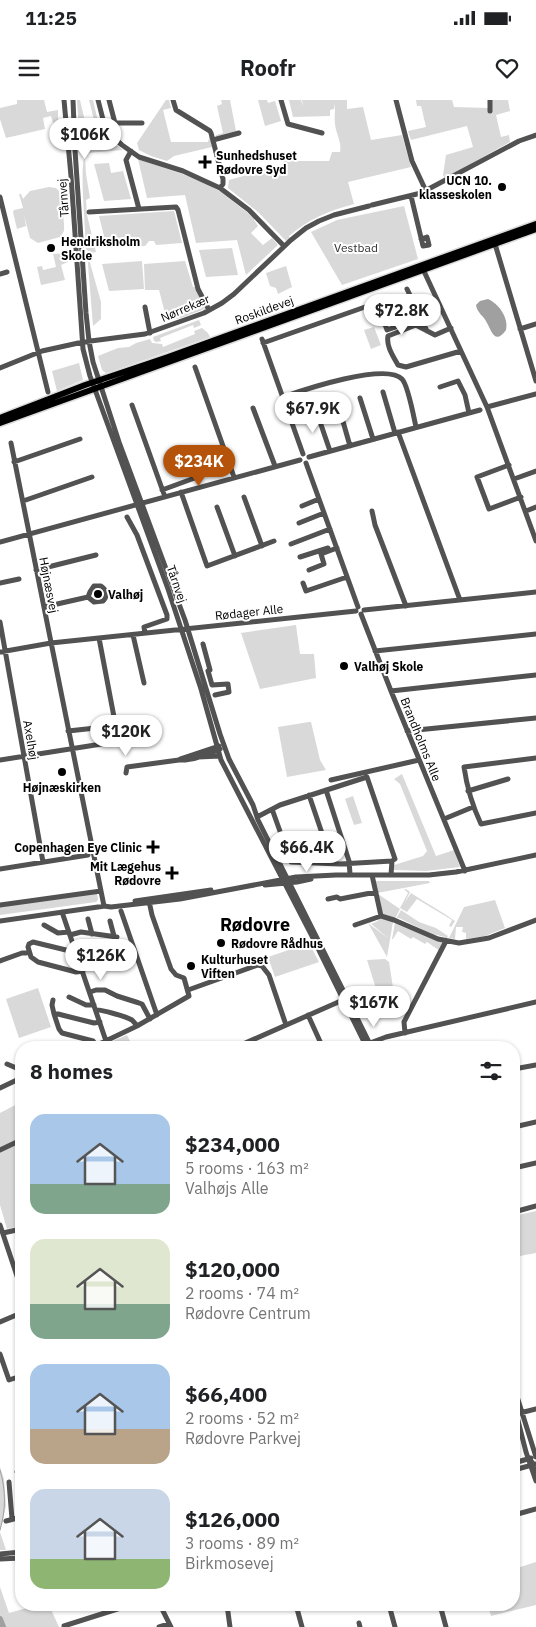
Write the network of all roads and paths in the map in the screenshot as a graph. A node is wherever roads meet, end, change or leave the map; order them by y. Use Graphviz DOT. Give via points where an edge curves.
graph roads {
  1 [pos="64,100"];
  2 [pos="72,100"];
  3 [pos="98,100"];
  4 [pos="109,100"];
  5 [pos="173,100"];
  6 [pos="281,100"];
  7 [pos="396,100"];
  8 [pos="490,100"];
  9 [pos="490,111"];
  10 [pos="113,116"];
  11 [pos="103,118"];
  12 [pos="142,124"];
  13 [pos="106,131"];
  14 [pos="239,133"];
  15 [pos="322,133"];
  16 [pos="536,135"];
  17 [pos="213,140"];
  18 [pos="71,145"];
  19 [pos="131,151"];
  20 [pos="220,188"];
  21 [pos="426,191"];
  22 [pos="411,196"];
  23 [pos="0,197"];
  24 [pos="139,209"];
  25 [pos="89,212"];
  26 [pos="536,224"];
  27 [pos="536,229"];
  28 [pos="421,238"];
  29 [pos="495,244"];
  30 [pos="284,246"];
  31 [pos="423,268"];
  32 [pos="7,272"];
  33 [pos="0,274"];
  34 [pos="407,289"];
  35 [pos="377,302"];
  36 [pos="145,307"];
  37 [pos="365,307"];
  38 [pos="209,310"];
  39 [pos="536,324"];
  40 [pos="416,326"];
  41 [pos="451,328"];
  42 [pos="520,329"];
  43 [pos="427,331"];
  44 [pos="150,333"];
  45 [pos="86,341"];
  46 [pos="461,351"];
  47 [pos="38,352"];
  48 [pos="194,367"];
  49 [pos="0,368"];
  50 [pos="536,381"];
  51 [pos="97,385"];
  52 [pos="440,386"];
  53 [pos="48,392"];
  54 [pos="383,392"];
  55 [pos="536,394"];
  56 [pos="283,397"];
  57 [pos="360,398"];
  58 [pos="338,404"];
  59 [pos="132,405"];
  60 [pos="253,408"];
  61 [pos="488,408"];
  62 [pos="316,410"];
  63 [pos="480,410"];
  64 [pos="469,413"];
  65 [pos="0,418"];
  66 [pos="0,423"];
  67 [pos="416,427"];
  68 [pos="397,433"];
  69 [pos="80,439"];
  70 [pos="373,439"];
  71 [pos="11,443"];
  72 [pos="350,446"];
  73 [pos="330,451"];
  74 [pos="303,454"];
  75 [pos="300,460"];
  76 [pos="308,460"];
  77 [pos="14,462"];
  78 [pos="230,465"];
  79 [pos="509,465"];
  80 [pos="275,466"];
  81 [pos="536,471"];
  82 [pos="92,477"];
  83 [pos="234,477"];
  84 [pos="514,479"];
  85 [pos="162,490"];
  86 [pos="181,492"];
  87 [pos="165,497"];
  88 [pos="244,497"];
  89 [pos="520,497"];
  90 [pos="319,499"];
  91 [pos="22,501"];
  92 [pos="143,503"];
  93 [pos="136,504"];
  94 [pos="302,506"];
  95 [pos="217,507"];
  96 [pos="536,507"];
  97 [pos="372,511"];
  98 [pos="526,511"];
  99 [pos="324,513"];
  100 [pos="127,517"];
  101 [pos="299,522"];
  102 [pos="330,529"];
  103 [pos="534,530"];
  104 [pos="29,534"];
  105 [pos="274,541"];
  106 [pos="536,541"];
  107 [pos="0,542"];
  108 [pos="291,544"];
  109 [pos="262,546"];
  110 [pos="337,546"];
  111 [pos="96,555"];
  112 [pos="234,556"];
  113 [pos="300,557"];
  114 [pos="36,570"];
  115 [pos="309,570"];
  116 [pos="348,577"];
  117 [pos="20,579"];
  118 [pos="0,583"];
  119 [pos="303,583"];
  120 [pos="536,592"];
  121 [pos="88,597"];
  122 [pos="460,600"];
  123 [pos="406,606"];
  124 [pos="44,607"];
  125 [pos="360,610"];
  126 [pos="0,622"];
  127 [pos="188,628"];
  128 [pos="181,629"];
  129 [pos="145,633"];
  130 [pos="133,634"];
  131 [pos="536,634"];
  132 [pos="99,638"];
  133 [pos="51,643"];
  134 [pos="203,644"];
  135 [pos="2,651"];
  136 [pos="375,651"];
  137 [pos="536,675"];
  138 [pos="144,683"];
  139 [pos="391,691"];
  140 [pos="215,694"];
  141 [pos="536,718"];
  142 [pos="68,731"];
  143 [pos="407,731"];
  144 [pos="118,738"];
  145 [pos="224,745"];
  146 [pos="218,747"];
  147 [pos="72,749"];
  148 [pos="24,756"];
  149 [pos="220,756"];
  150 [pos="198,758"];
  151 [pos="536,758"];
  152 [pos="0,760"];
  153 [pos="179,760"];
  154 [pos="420,760"];
  155 [pos="126,773"];
  156 [pos="508,779"];
  157 [pos="332,780"];
  158 [pos="326,790"];
  159 [pos="468,791"];
  160 [pos="309,795"];
  161 [pos="472,807"];
  162 [pos="272,809"];
  163 [pos="536,813"];
  164 [pos="257,816"];
  165 [pos="444,819"];
  166 [pos="344,846"];
  167 [pos="88,855"];
  168 [pos="536,855"];
  169 [pos="392,861"];
  170 [pos="43,862"];
  171 [pos="350,864"];
  172 [pos="0,869"];
  173 [pos="465,871"];
  174 [pos="350,874"];
  175 [pos="372,875"];
  176 [pos="391,875"];
  177 [pos="290,881"];
  178 [pos="283,882"];
  179 [pos="101,891"];
  180 [pos="376,892"];
  181 [pos="328,899"];
  182 [pos="149,901"];
  183 [pos="0,905"];
  184 [pos="104,906"];
  185 [pos="121,911"];
  186 [pos="62,912"];
  187 [pos="381,916"];
  188 [pos="88,920"];
  189 [pos="536,920"];
  190 [pos="0,921"];
  191 [pos="110,921"];
  192 [pos="44,925"];
  193 [pos="355,925"];
  194 [pos="70,934"];
  195 [pos="92,934"];
  196 [pos="446,941"];
  197 [pos="75,948"];
  198 [pos="26,953"];
  199 [pos="0,961"];
  200 [pos="119,961"];
  201 [pos="105,964"];
  202 [pos="80,965"];
  203 [pos="83,972"];
  204 [pos="188,990"];
  205 [pos="90,992"];
  206 [pos="69,998"];
  207 [pos="345,999"];
  208 [pos="53,1000"];
  209 [pos="536,1002"];
  210 [pos="95,1007"];
  211 [pos="54,1014"];
  212 [pos="157,1015"];
  213 [pos="308,1015"];
  214 [pos="150,1019"];
  215 [pos="100,1022"];
  216 [pos="286,1025"];
  217 [pos="137,1026"];
  218 [pos="405,1033"];
  219 [pos="93,1041"];
  220 [pos="106,1041"];
  221 [pos="248,1041"];
  222 [pos="320,1041"];
  223 [pos="366,1041"];
  224 [pos="378,1041"];
  225 [pos="7,1064"];
  226 [pos="536,1065"];
  227 [pos="15,1067"];
  228 [pos="520,1068"];
  229 [pos="15,1081"];
  230 [pos="0,1088"];
  231 [pos="536,1122"];
  232 [pos="520,1126"];
  233 [pos="15,1143"];
  234 [pos="0,1150"];
  235 [pos="536,1163"];
  236 [pos="520,1167"];
  237 [pos="536,1206"];
  238 [pos="520,1210"];
  239 [pos="0,1225"];
  240 [pos="15,1231"];
  241 [pos="3,1233"];
  242 [pos="15,1270"];
  243 [pos="15,1316"];
  244 [pos="0,1322"];
  245 [pos="0,1354"];
  246 [pos="15,1378"];
  247 [pos="536,1409"];
  248 [pos="520,1413"];
  249 [pos="520,1421"];
  250 [pos="520,1426"];
  251 [pos="536,1457"];
  252 [pos="528,1459"];
  253 [pos="520,1461"];
  254 [pos="533,1465"];
  255 [pos="520,1468"];
  256 [pos="536,1471"];
  257 [pos="536,1481"];
  258 [pos="9,1482"];
  259 [pos="536,1509"];
  260 [pos="520,1513"];
  261 [pos="15,1518"];
  262 [pos="12,1519"];
  263 [pos="6,1521"];
  264 [pos="0,1554"];
  265 [pos="15,1555"];
  266 [pos="15,1557"];
  267 [pos="0,1560"];
  268 [pos="111,1611"];
  269 [pos="163,1611"];
  270 [pos="227,1611"];
  271 [pos="298,1611"];
  272 [pos="390,1611"];
  273 [pos="442,1611"];
  274 [pos="170,1625"];
  275 [pos="64,1626"];
  276 [pos="159,1627"];
  277 [pos="230,1627"];
  278 [pos="302,1627"];
  279 [pos="394,1627"];
  280 [pos="446,1627"];
  1 -- 18 [label="street, Tårnvej"];
  2 -- 18 [label="street, Tårnvej"];
  3 -- 11 [label="street"];
  4 -- 10 [label="street"];
  5 -- 17 [label="street" via="176,110 210,131"];
  6 -- 15 [label="street" via="288,124"];
  7 -- 21 [label="street" via="412,161"];
  8 -- 9 [label="street"];
  10 -- 11 [label="street"];
  10 -- 12 [label="street" via="115,124"];
  11 -- 13 [label="street"];
  13 -- 18 [label="street" via="91,141"];
  13 -- 19 [label="street"];
  14 -- 17 [label="street"];
  16 -- 21 [label="street, Nørrekær" via="514,143"];
  17 -- 20 [label="street" via="223,179"];
  18 -- 45 [label="street, Tårnvej"];
  19 -- 20 [label="street"];
  19 -- 24 [label="street" via="126,160"];
  20 -- 30 [label="street" via="249,210"];
  21 -- 22 [label="street, Nørrekær"];
  22 -- 28 [label="street"];
  22 -- 30 [label="street, Nørrekær" via="334,215 306,228"];
  23 -- 47 [label="street"];
  24 -- 25 [label="street"];
  24 -- 38 [label="street" via="176,207 198,289"];
  26 -- 31 [label="main road, Roskildevej"];
  27 -- 29 [label="main road, Roskildevej"];
  29 -- 31 [label="main road, Roskildevej"];
  29 -- 42 [label="street"];
  30 -- 38 [label="street, Nørrekær" via="234,294"];
  31 -- 41 [label="street"];
  31 -- 51 [label="main road, Roskildevej"];
  32 -- 33 [label="street"];
  34 -- 43 [label="street"];
  35 -- 40 [label="street" via="388,330 410,322"];
  36 -- 44 [label="street"];
  37 -- 56 [label="street" via="263,341"];
  38 -- 44 [label="street, Nørrekær"];
  39 -- 42 [label="street"];
  40 -- 43 [label="street"];
  40 -- 46 [label="street" via="388,336 388,346 398,365 406,367"];
  41 -- 43 [label="street" via="435,335"];
  41 -- 46 [label="street"];
  42 -- 50 [label="street"];
  44 -- 45 [label="street, Nørrekær"];
  45 -- 47 [label="street, Nørrekær"];
  45 -- 51 [label="street, Tårnvej" via="84,356"];
  46 -- 61 [label="street"];
  47 -- 49 [label="street, Nørrekær"];
  47 -- 53 [label="street"];
  48 -- 78 [label="street"];
  51 -- 65 [label="main road, Roskildevej"];
  51 -- 66 [label="main road, Roskildevej"];
  51 -- 92 [label="street, Tårnvej"];
  51 -- 93 [label="street, Tårnvej"];
  52 -- 64 [label="street" via="458,381"];
  54 -- 68 [label="street"];
  55 -- 61 [label="street"];
  56 -- 67 [label="street" via="352,377 371,374 399,376 405,383"];
  56 -- 74 [label="street"];
  57 -- 70 [label="street"];
  58 -- 72 [label="street"];
  59 -- 85 [label="street"];
  60 -- 80 [label="street"];
  61 -- 79 [label="street"];
  62 -- 73 [label="street"];
  63 -- 64 [label="street"];
  64 -- 67 [label="street"];
  67 -- 68 [label="street"];
  68 -- 70 [label="street"];
  68 -- 122 [label="street"];
  69 -- 77 [label="street"];
  70 -- 72 [label="street"];
  71 -- 77 [label="street, Højnæsvej"];
  72 -- 73 [label="street"];
  73 -- 76 [label="street"];
  74 -- 75 [label="street"];
  74 -- 76 [label="street" via="307,454"];
  75 -- 76 [label="street" via="302,463"];
  75 -- 80 [label="street"];
  76 -- 90 [label="street, Brandholms Alle"];
  77 -- 91 [label="street, Højnæsvej"];
  78 -- 83 [label="street"];
  78 -- 85 [label="street"];
  79 -- 84 [label="street"];
  79 -- 89 [label="street" via="477,477 489,509"];
  80 -- 83 [label="street"];
  81 -- 84 [label="street"];
  82 -- 91 [label="street"];
  83 -- 86 [label="street"];
  84 -- 89 [label="street"];
  85 -- 87 [label="street"];
  86 -- 87 [label="street"];
  86 -- 112 [label="street" via="207,566"];
  87 -- 92 [label="street"];
  88 -- 109 [label="street"];
  89 -- 98 [label="street"];
  90 -- 94 [label="street"];
  90 -- 99 [label="street, Brandholms Alle"];
  91 -- 104 [label="street, Højnæsvej"];
  92 -- 93 [label="street"];
  92 -- 127 [label="street, Tårnvej"];
  93 -- 104 [label="street"];
  93 -- 128 [label="street, Tårnvej"];
  95 -- 112 [label="street"];
  96 -- 98 [label="street"];
  97 -- 123 [label="street"];
  98 -- 103 [label="street"];
  99 -- 101 [label="street"];
  99 -- 102 [label="street, Brandholms Alle"];
  100 -- 129 [label="street" via="167,615 167,619 144,627"];
  102 -- 108 [label="street"];
  102 -- 110 [label="street, Brandholms Alle"];
  103 -- 106 [label="street"];
  104 -- 107 [label="street"];
  104 -- 114 [label="street, Højnæsvej"];
  105 -- 109 [label="street"];
  109 -- 112 [label="street"];
  110 -- 113 [label="street"];
  110 -- 115 [label="street" via="320,554 324,564"];
  110 -- 116 [label="street, Brandholms Alle"];
  111 -- 114 [label="street"];
  114 -- 124 [label="street, Højnæsvej"];
  116 -- 119 [label="street" via="306,591"];
  116 -- 125 [label="street, Brandholms Alle"];
  117 -- 118 [label="street"];
  120 -- 122 [label="street, Rødager Alle"];
  121 -- 124 [label="street"];
  122 -- 123 [label="street, Rødager Alle"];
  123 -- 125 [label="street, Rødager Alle"];
  124 -- 133 [label="street, Højnæsvej"];
  125 -- 127 [label="street, Rødager Alle"];
  125 -- 136 [label="street, Brandholms Alle"];
  126 -- 135 [label="street, Axelhøj"];
  127 -- 128 [label="street, Rødager Alle"];
  127 -- 145 [label="street, Tårnvej"];
  128 -- 129 [label="street, Rødager Alle"];
  128 -- 146 [label="street, Tårnvej"];
  129 -- 130 [label="street, Rødager Alle"];
  130 -- 132 [label="street, Rødager Alle"];
  130 -- 138 [label="street"];
  131 -- 136 [label="street"];
  132 -- 133 [label="street, Rødager Alle"];
  132 -- 144 [label="street"];
  133 -- 135 [label="street, Rødager Alle"];
  133 -- 142 [label="street, Højnæsvej"];
  134 -- 140 [label="street" via="210,670 206,671 212,685 228,684 229,692"];
  135 -- 148 [label="street, Axelhøj"];
  136 -- 139 [label="street, Brandholms Alle"];
  137 -- 139 [label="street"];
  139 -- 143 [label="street, Brandholms Alle"];
  141 -- 143 [label="street"];
  142 -- 147 [label="street, Højnæsvej"];
  142 -- 147 [label="street" via="105,726 108,736 106,744"];
  143 -- 154 [label="street, Brandholms Alle"];
  145 -- 146 [label="street"];
  145 -- 164 [label="street, Tårnvej"];
  146 -- 149 [label="street, Tårnvej"];
  146 -- 150 [label="street"];
  146 -- 153 [label="street"];
  147 -- 148 [label="street"];
  147 -- 179 [label="street, Højnæsvej"];
  148 -- 152 [label="street"];
  148 -- 170 [label="street, Axelhøj"];
  149 -- 150 [label="street"];
  149 -- 178 [label="street, Tårnvej"];
  150 -- 153 [label="street"];
  151 -- 159 [label="street" via="464,767"];
  153 -- 155 [label="street" via="127,767"];
  154 -- 157 [label="street"];
  154 -- 165 [label="street, Brandholms Alle"];
  156 -- 159 [label="street"];
  158 -- 160 [label="street"];
  158 -- 166 [label="street"];
  158 -- 169 [label="street" via="367,777 395,859"];
  159 -- 161 [label="street"];
  160 -- 162 [label="street"];
  160 -- 166 [label="street" via="326,845"];
  161 -- 163 [label="street" via="481,824"];
  161 -- 165 [label="street"];
  162 -- 164 [label="street"];
  162 -- 171 [label="street" via="291,862"];
  164 -- 177 [label="street, Tårnvej"];
  165 -- 173 [label="street, Brandholms Alle"];
  166 -- 171 [label="street"];
  167 -- 170 [label="street"];
  168 -- 173 [label="street"];
  169 -- 171 [label="street"];
  169 -- 176 [label="street"];
  170 -- 172 [label="street"];
  171 -- 174 [label="street"];
  173 -- 176 [label="street"];
  174 -- 175 [label="street"];
  174 -- 177 [label="street"];
  175 -- 176 [label="street"];
  175 -- 180 [label="street"];
  177 -- 178 [label="street"];
  177 -- 207 [label="street, Tårnvej"];
  178 -- 182 [label="street"];
  178 -- 207 [label="street, Tårnvej"];
  179 -- 183 [label="street"];
  179 -- 184 [label="street, Højnæsvej"];
  180 -- 181 [label="street"];
  180 -- 187 [label="street"];
  182 -- 184 [label="street"];
  182 -- 204 [label="street" via="171,969 184,978"];
  184 -- 186 [label="street"];
  185 -- 212 [label="street"];
  186 -- 190 [label="street"];
  186 -- 194 [label="street"];
  187 -- 193 [label="street"];
  187 -- 196 [label="street"];
  188 -- 195 [label="street"];
  189 -- 196 [label="street" via="479,941"];
  191 -- 195 [label="street" via="115,937"];
  192 -- 194 [label="street" via="58,933"];
  194 -- 195 [label="street"];
  194 -- 197 [label="street"];
  196 -- 218 [label="street" via="404,1022"];
  197 -- 200 [label="street" via="81,946"];
  197 -- 202 [label="street"];
  197 -- 203 [label="street" via="70,951 32,942 28,947 31,957 38,962"];
  198 -- 199 [label="street"];
  201 -- 202 [label="street" via="101,971 88,964"];
  202 -- 203 [label="street"];
  203 -- 205 [label="street"];
  204 -- 212 [label="street" via="189,996"];
  204 -- 216 [label="street" via="262,966 269,974"];
  205 -- 210 [label="street"];
  205 -- 214 [label="street" via="104,990 142,1004"];
  206 -- 210 [label="street"];
  207 -- 213 [label="street"];
  207 -- 223 [label="street, Tårnvej"];
  208 -- 211 [label="street"];
  209 -- 218 [label="street"];
  210 -- 215 [label="street"];
  210 -- 217 [label="street" via="128,1018"];
  211 -- 215 [label="street"];
  211 -- 219 [label="street" via="62,1033"];
  212 -- 214 [label="street"];
  213 -- 216 [label="street"];
  213 -- 222 [label="street"];
  214 -- 217 [label="street"];
  215 -- 220 [label="street"];
  216 -- 221 [label="street"];
  217 -- 220 [label="street"];
  218 -- 224 [label="street"];
  225 -- 227 [label="street"];
  226 -- 228 [label="street"];
  229 -- 230 [label="street"];
  231 -- 232 [label="street"];
  233 -- 234 [label="street"];
  235 -- 236 [label="street"];
  237 -- 238 [label="street"];
  239 -- 241 [label="street"];
  240 -- 241 [label="street"];
  241 -- 242 [label="street"];
  243 -- 244 [label="street"];
  245 -- 246 [label="street" via="9,1380"];
  247 -- 248 [label="street"];
  249 -- 251 [label="street"];
  250 -- 252 [label="street"];
  251 -- 252 [label="street"];
  252 -- 253 [label="street"];
  252 -- 254 [label="street"];
  254 -- 255 [label="street"];
  254 -- 256 [label="street"];
  254 -- 257 [label="street"];
  258 -- 262 [label="street"];
  259 -- 260 [label="street"];
  261 -- 262 [label="street"];
  262 -- 263 [label="street"];
  264 -- 265 [label="street"];
  266 -- 267 [label="street"];
  268 -- 275 [label="street"];
  269 -- 274 [label="street"];
  270 -- 277 [label="street"];
  271 -- 278 [label="street"];
  272 -- 279 [label="street"];
  273 -- 280 [label="street"];
  274 -- 276 [label="street"];
}
